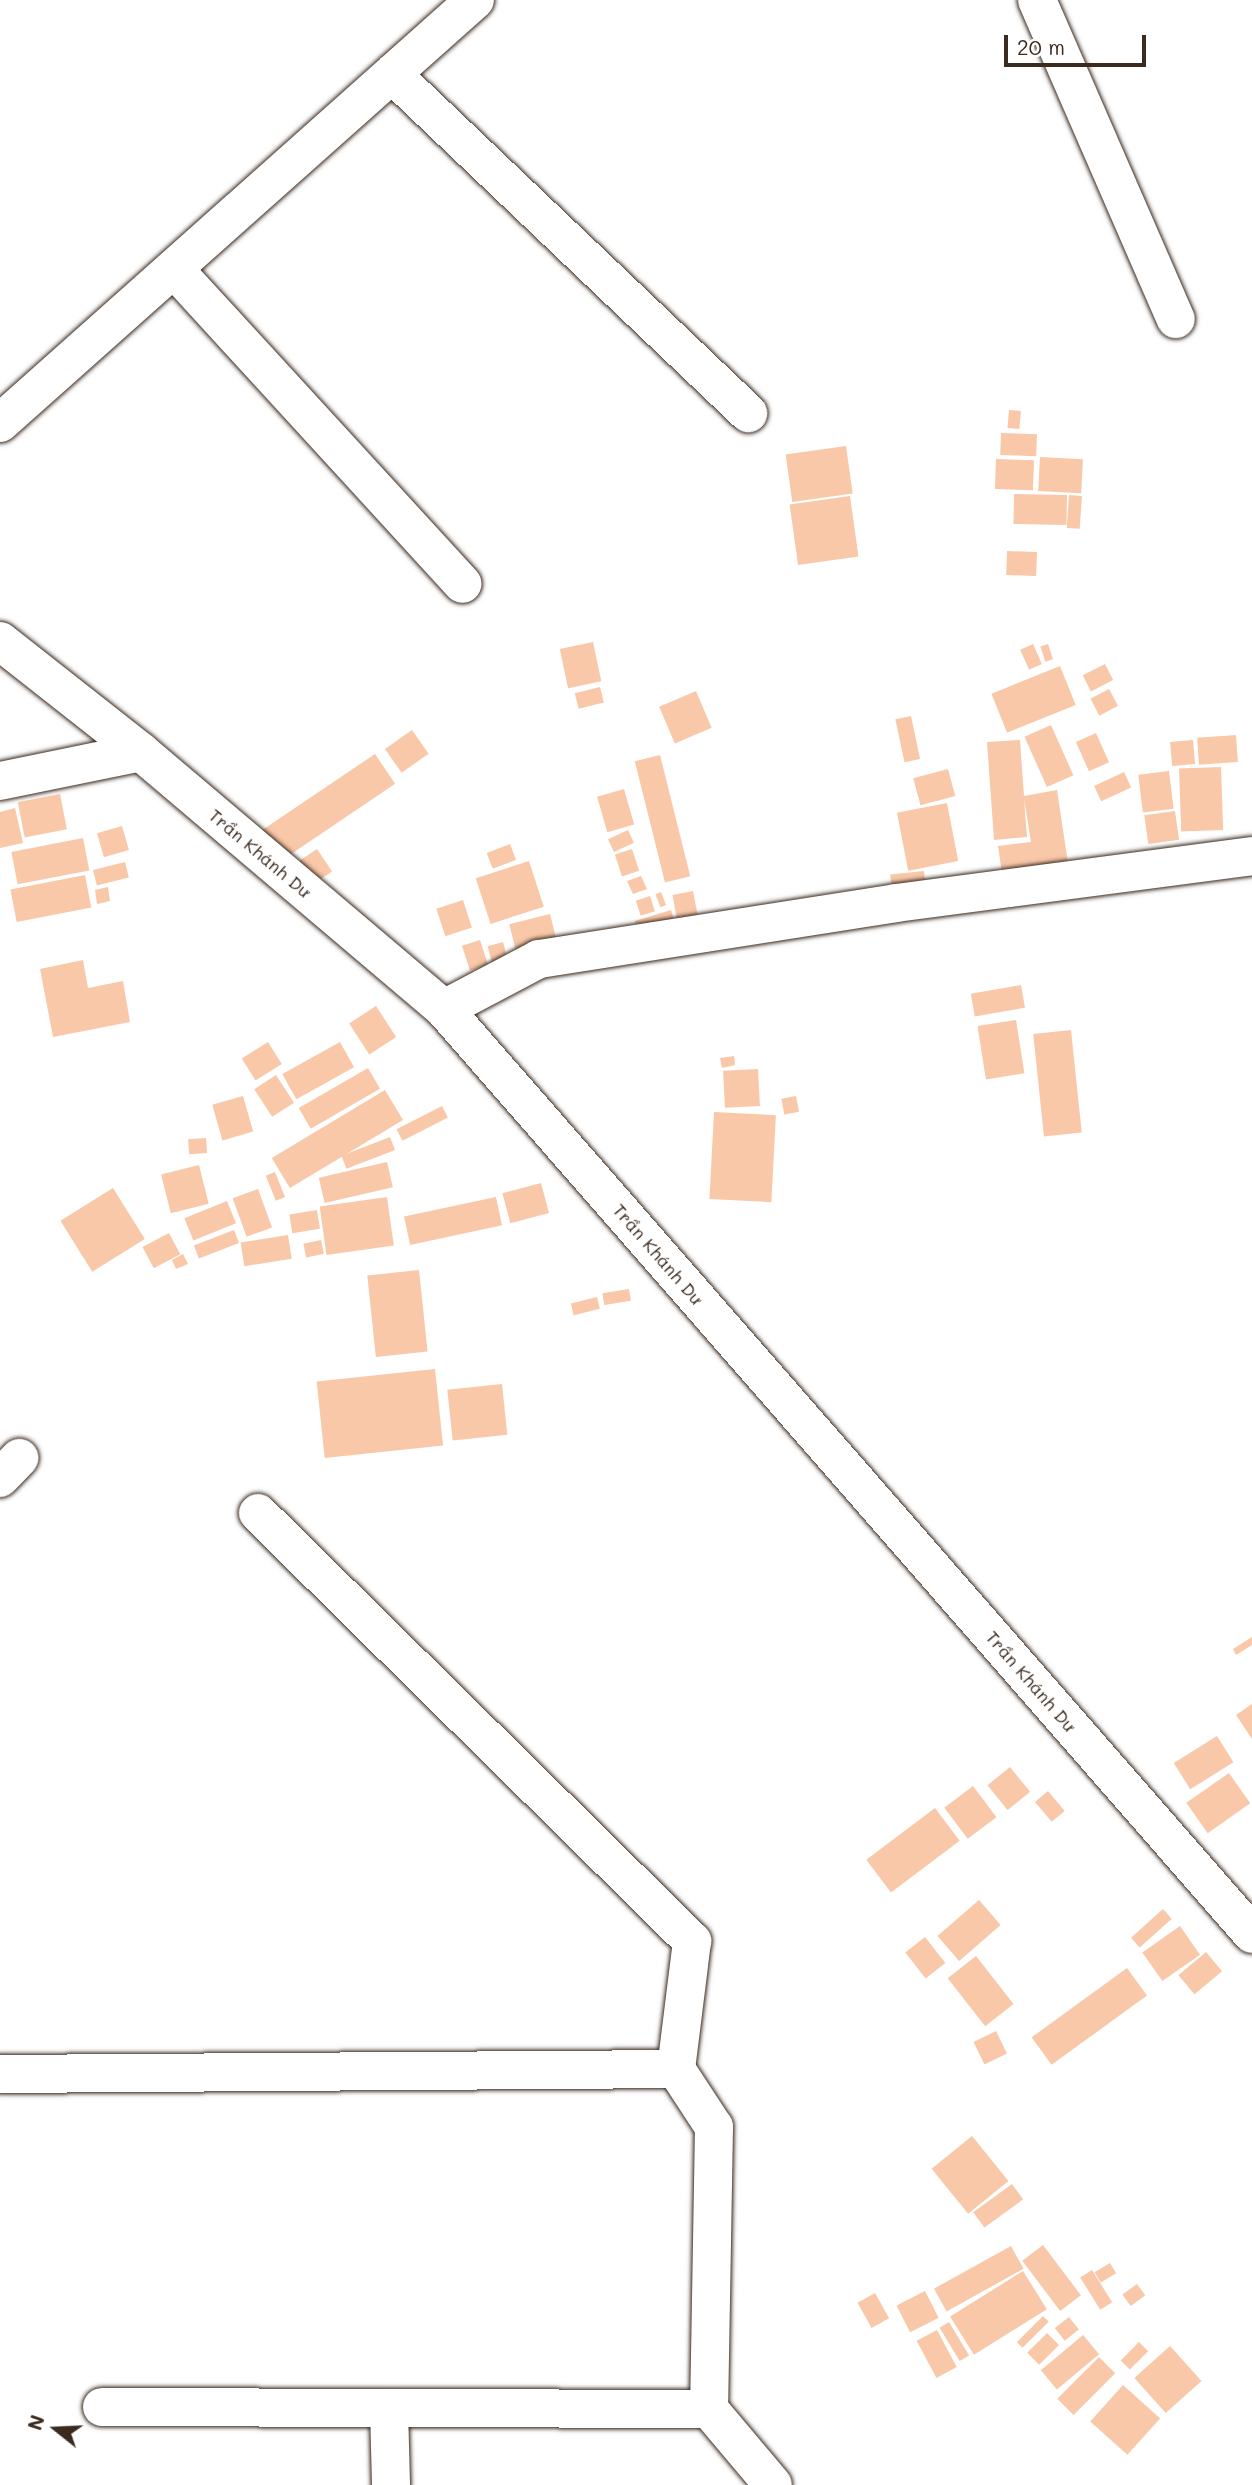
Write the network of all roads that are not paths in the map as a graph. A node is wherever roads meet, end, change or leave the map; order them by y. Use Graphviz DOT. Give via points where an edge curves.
graph roads {
  1 [pos="475,0"];
  2 [pos="1037,0"];
  3 [pos="392,74"];
  4 [pos="174,269"];
  5 [pos="1176,319"];
  6 [pos="748,413"];
  7 [pos="0,423"];
  8 [pos="463,584"];
  9 [pos="0,641"];
  10 [pos="141,752"];
  11 [pos="0,781"];
  12 [pos="1252,856"];
  13 [pos="444,1009"];
  14 [pos="258,1513"];
  15 [pos="1252,1934"];
  16 [pos="676,2069"];
  17 [pos="0,2074"];
  18 [pos="102,2407"];
  19 [pos="389,2408"];
  20 [pos="709,2410"];
  21 [pos="391,2485"];
  22 [pos="773,2485"];
  1 -- 3 [label="street"];
  2 -- 5 [label="street"];
  3 -- 4 [label="street"];
  3 -- 6 [label="street"];
  4 -- 7 [label="street"];
  4 -- 8 [label="street"];
  9 -- 10 [label="street, Trần Khánh Dư"];
  10 -- 11 [label="street"];
  10 -- 13 [label="street, Trần Khánh Dư"];
  12 -- 13 [label="street" via="896,903 539,959"];
  13 -- 15 [label="street, Trần Khánh Dư"];
  14 -- 16 [label="street" via="692,1941"];
  16 -- 17 [label="street"];
  16 -- 20 [label="street" via="714,2127"];
  18 -- 19 [label="street"];
  19 -- 20 [label="street"];
  19 -- 21 [label="street"];
  20 -- 22 [label="street"];
}
